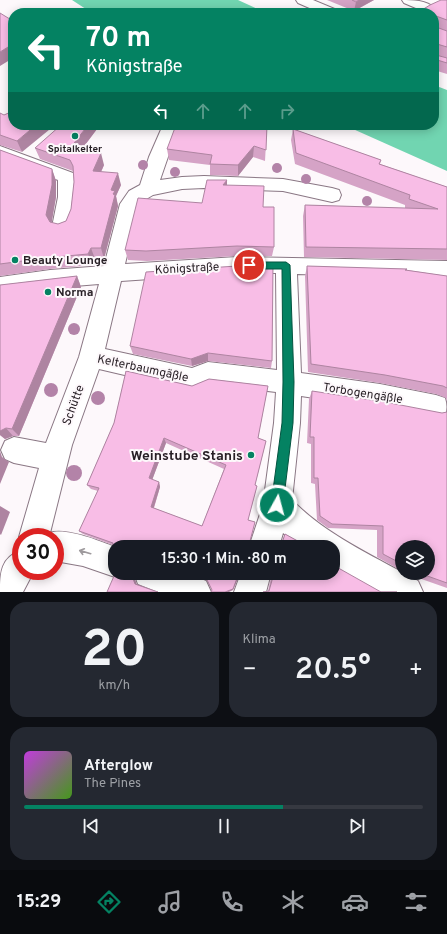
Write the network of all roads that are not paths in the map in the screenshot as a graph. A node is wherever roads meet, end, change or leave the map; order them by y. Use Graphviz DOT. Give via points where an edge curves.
graph roads {
  1 [pos="302,0"];
  2 [pos="408,0"];
  3 [pos="320,8"];
  4 [pos="428,8"];
  5 [pos="169,130"];
  6 [pos="0,152"];
  7 [pos="148,189"];
  8 [pos="332,194"];
  9 [pos="62,227"];
  10 [pos="286,265"];
  11 [pos="447,269"];
  12 [pos="113,272"];
  13 [pos="0,286"];
  14 [pos="91,357"];
  15 [pos="289,382"];
  16 [pos="436,407"];
  17 [pos="14,450"];
  18 [pos="54,458"];
  19 [pos="277,505"];
  20 [pos="36,528"];
  21 [pos="266,540"];
  22 [pos="318,540"];
  23 [pos="64,548"];
  24 [pos="340,554"];
  25 [pos="108,560"];
  26 [pos="166,580"];
  27 [pos="254,580"];
  28 [pos="195,592"];
  29 [pos="250,592"];
  30 [pos="407,592"];
  1 -- 3 [label="street"];
  2 -- 4 [label="street"];
  5 -- 7 [label="street"];
  6 -- 9 [label="street" via="31,159 67,177"];
  7 -- 8 [label="street" via="204,182 283,185"];
  7 -- 12 [label="street, Schütte" via="136,196 130,204"];
  10 -- 11 [label="street, Königstraße"];
  10 -- 12 [label="street, Königstraße"];
  10 -- 15 [label="street"];
  12 -- 13 [label="street, Königstraße"];
  12 -- 14 [label="street, Schütte"];
  14 -- 15 [label="street, Kelterbaumgäßle" via="193,380 208,372"];
  14 -- 18 [label="street, Schütte"];
  15 -- 16 [label="street, Torbogengäßle" via="407,400"];
  15 -- 19 [label="street"];
  17 -- 18 [label="street"];
  18 -- 20 [label="street, Schütte"];
  19 -- 21 [label="street"];
  19 -- 22 [label="street" via="297,526"];
  25 -- 23 [label="street, one-way"];
  24 -- 30 [label="street"];
  26 -- 28 [label="street"];
  27 -- 29 [label="street"];
}
